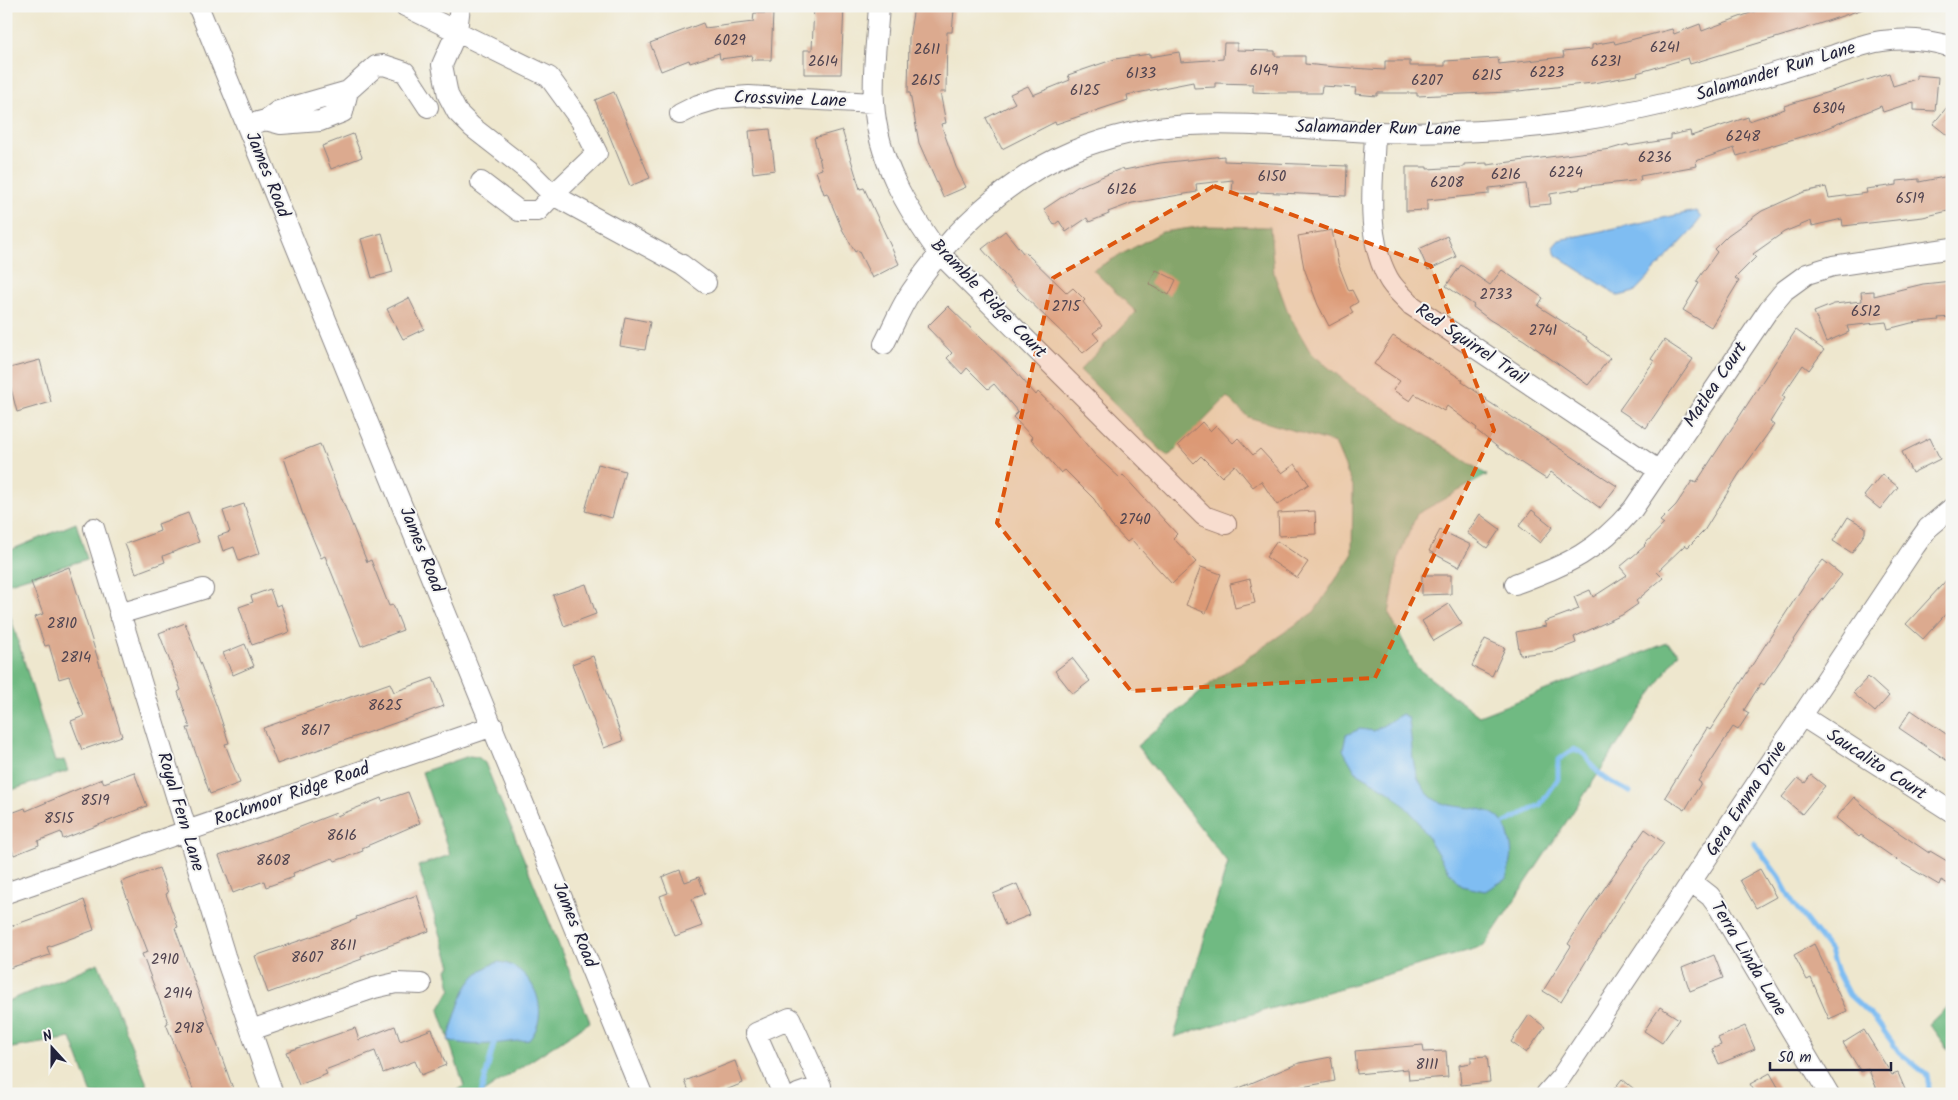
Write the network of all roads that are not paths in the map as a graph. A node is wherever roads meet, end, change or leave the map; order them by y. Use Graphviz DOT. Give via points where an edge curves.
graph roads {
  1 [pos="198,6"];
  2 [pos="406,6"];
  3 [pos="460,6"];
  4 [pos="879,6"];
  5 [pos="457,31"];
  6 [pos="1952,47"];
  7 [pos="874,103"];
  8 [pos="428,107"];
  9 [pos="680,114"];
  10 [pos="247,125"];
  11 [pos="1375,132"];
  12 [pos="482,182"];
  13 [pos="553,195"];
  14 [pos="1952,248"];
  15 [pos="939,254"];
  16 [pos="706,284"];
  17 [pos="884,344"];
  18 [pos="1658,470"];
  19 [pos="1952,508"];
  20 [pos="1226,524"];
  21 [pos="94,528"];
  22 [pos="1515,584"];
  23 [pos="203,589"];
  24 [pos="120,614"];
  25 [pos="1802,716"];
  26 [pos="493,726"];
  27 [pos="1952,812"];
  28 [pos="186,831"];
  29 [pos="1692,882"];
  30 [pos="6,893"];
  31 [pos="421,984"];
  32 [pos="251,1030"];
  33 [pos="274,1094"];
  34 [pos="642,1094"];
  35 [pos="783,1094"];
  36 [pos="798,1094"];
  37 [pos="1546,1094"];
  38 [pos="1829,1094"];
  1 -- 10 [label="street, James Road"];
  2 -- 5 [label="street"];
  3 -- 5 [label="street"];
  4 -- 7 [label="street, Bramble Ridge Court"];
  5 -- 13 [label="street" via="442,65 448,95 472,127 531,173"];
  5 -- 13 [label="street" via="549,76 581,122 596,153"];
  6 -- 11 [label="street, Salamander Run Lane" via="1917,40 1880,41 1706,94 1564,123 1487,132"];
  7 -- 9 [label="street, Crossvine Lane" via="749,96 721,98"];
  7 -- 15 [label="street, Bramble Ridge Court" via="880,138 894,180 913,217"];
  8 -- 10 [label="street" via="406,72 384,65 376,66 348,91 344,112 320,120 281,124 266,120"];
  10 -- 26 [label="street, James Road"];
  11 -- 15 [label="street, Salamander Run Lane" via="1211,123 1163,126 1116,137 1072,152 1022,178 975,215"];
  11 -- 18 [label="street, Red Squirrel Trail" via="1373,227 1388,279 1410,305"];
  12 -- 13 [label="street" via="519,211 538,211"];
  13 -- 16 [label="street" via="682,265"];
  14 -- 18 [label="street, Matlea Court" via="1833,266 1808,274 1785,290"];
  15 -- 17 [label="street, Salamander Run Lane" via="909,294"];
  15 -- 20 [label="street, Bramble Ridge Court" via="1204,516"];
  18 -- 22 [label="street, Matlea Court" via="1633,509 1611,534 1586,554"];
  19 -- 25 [label="street, Gera Emma Drive" via="1928,528 1915,546"];
  21 -- 24 [label="street, Royal Fern Lane"];
  23 -- 24 [label="street"];
  24 -- 28 [label="street, Royal Fern Lane"];
  25 -- 27 [label="street, Saucalito Court"];
  25 -- 29 [label="street, Gera Emma Drive"];
  26 -- 28 [label="street, Rockmoor Ridge Road"];
  26 -- 34 [label="street, James Road"];
  28 -- 30 [label="street, Rockmoor Ridge Road"];
  28 -- 32 [label="street, Royal Fern Lane"];
  29 -- 37 [label="street, Gera Emma Drive" via="1561,1077"];
  29 -- 38 [label="street, Terra Linda Lane" via="1719,908"];
  31 -- 32 [label="street" via="396,983 374,988"];
  32 -- 33 [label="street, Royal Fern Lane"];
  35 -- 36 [label="street" via="756,1033 790,1018 821,1086"];
}
